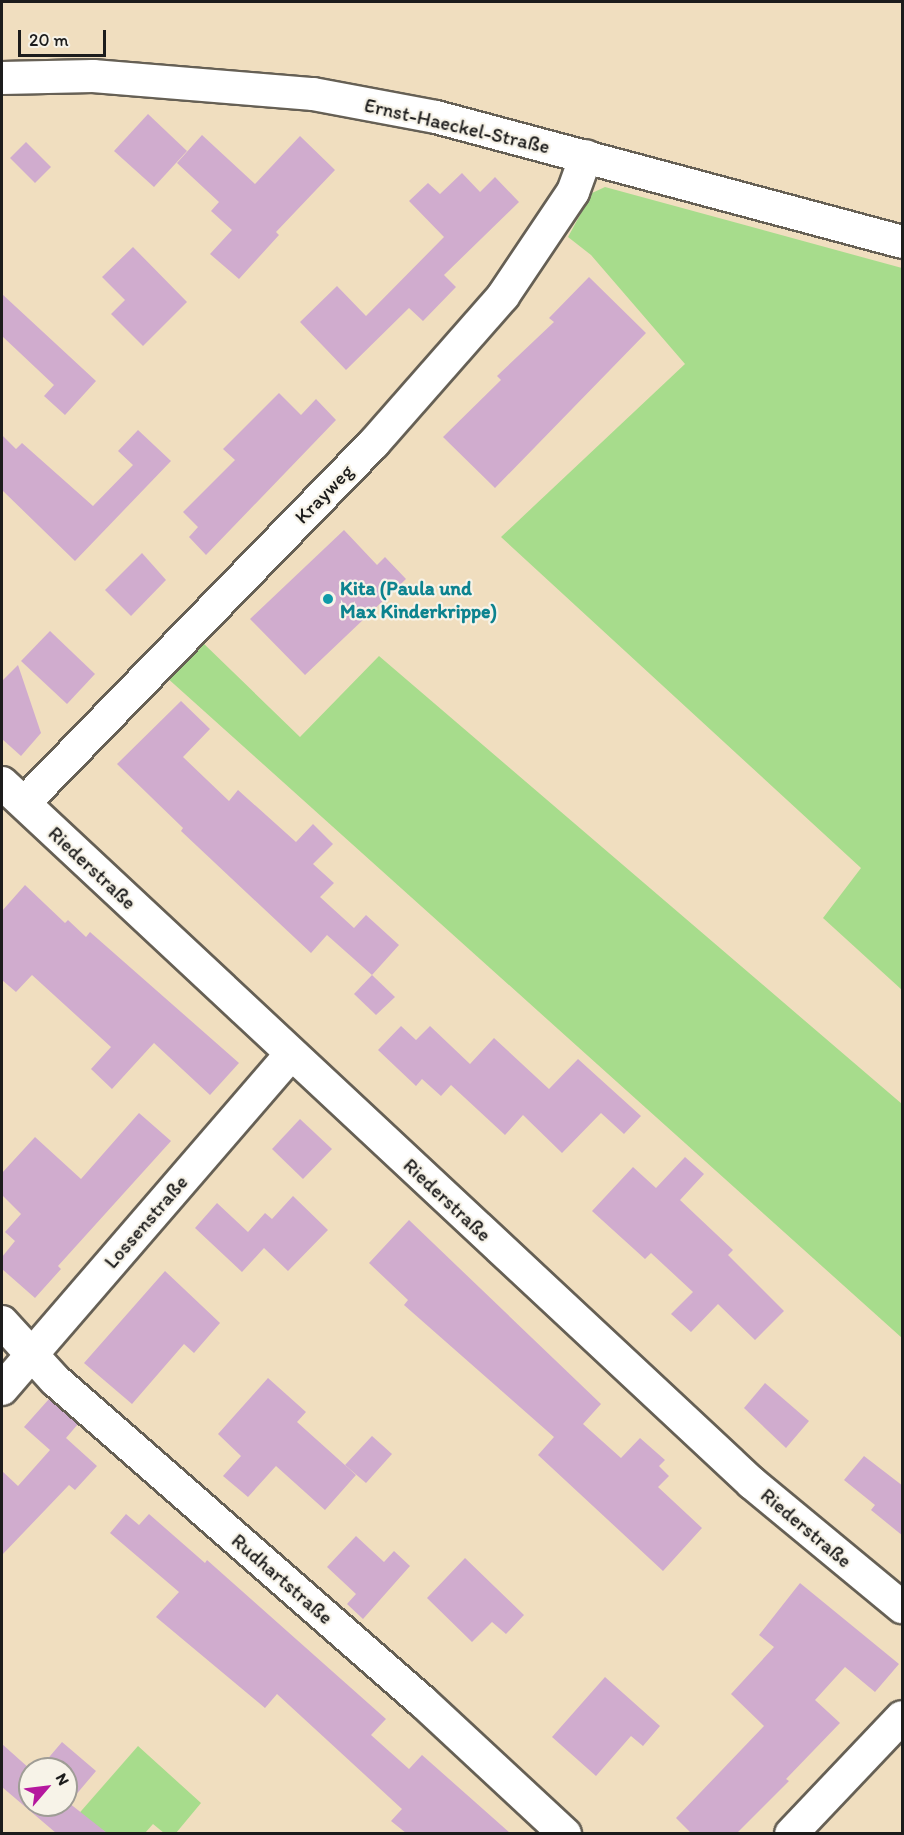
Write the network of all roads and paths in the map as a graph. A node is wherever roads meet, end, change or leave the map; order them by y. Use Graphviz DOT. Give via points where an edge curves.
graph roads {
  1 [pos="2,78"];
  2 [pos="586,156"];
  3 [pos="903,242"];
  4 [pos="13,793"];
  5 [pos="290,1055"];
  6 [pos="2,1322"];
  7 [pos="33,1353"];
  8 [pos="2,1389"];
  9 [pos="903,1607"];
  10 [pos="903,1718"];
  11 [pos="565,1833"];
  12 [pos="791,1833"];
  1 -- 2 [label="street, Ernst-Haeckel-Straße" via="93,76 313,94 436,117"];
  2 -- 3 [label="street, Ernst-Haeckel-Straße"];
  2 -- 4 [label="street, Krayweg" via="573,192 503,296 374,443"];
  4 -- 5 [label="street, Riederstraße"];
  5 -- 7 [label="street, Lossenstraße"];
  5 -- 9 [label="street, Riederstraße" via="752,1483"];
  6 -- 7 [label="street, Rudhartstraße"];
  7 -- 8 [label="street, Lossenstraße"];
  7 -- 11 [label="street, Rudhartstraße" via="55,1380 423,1702"];
  10 -- 12 [label="street"];
}
